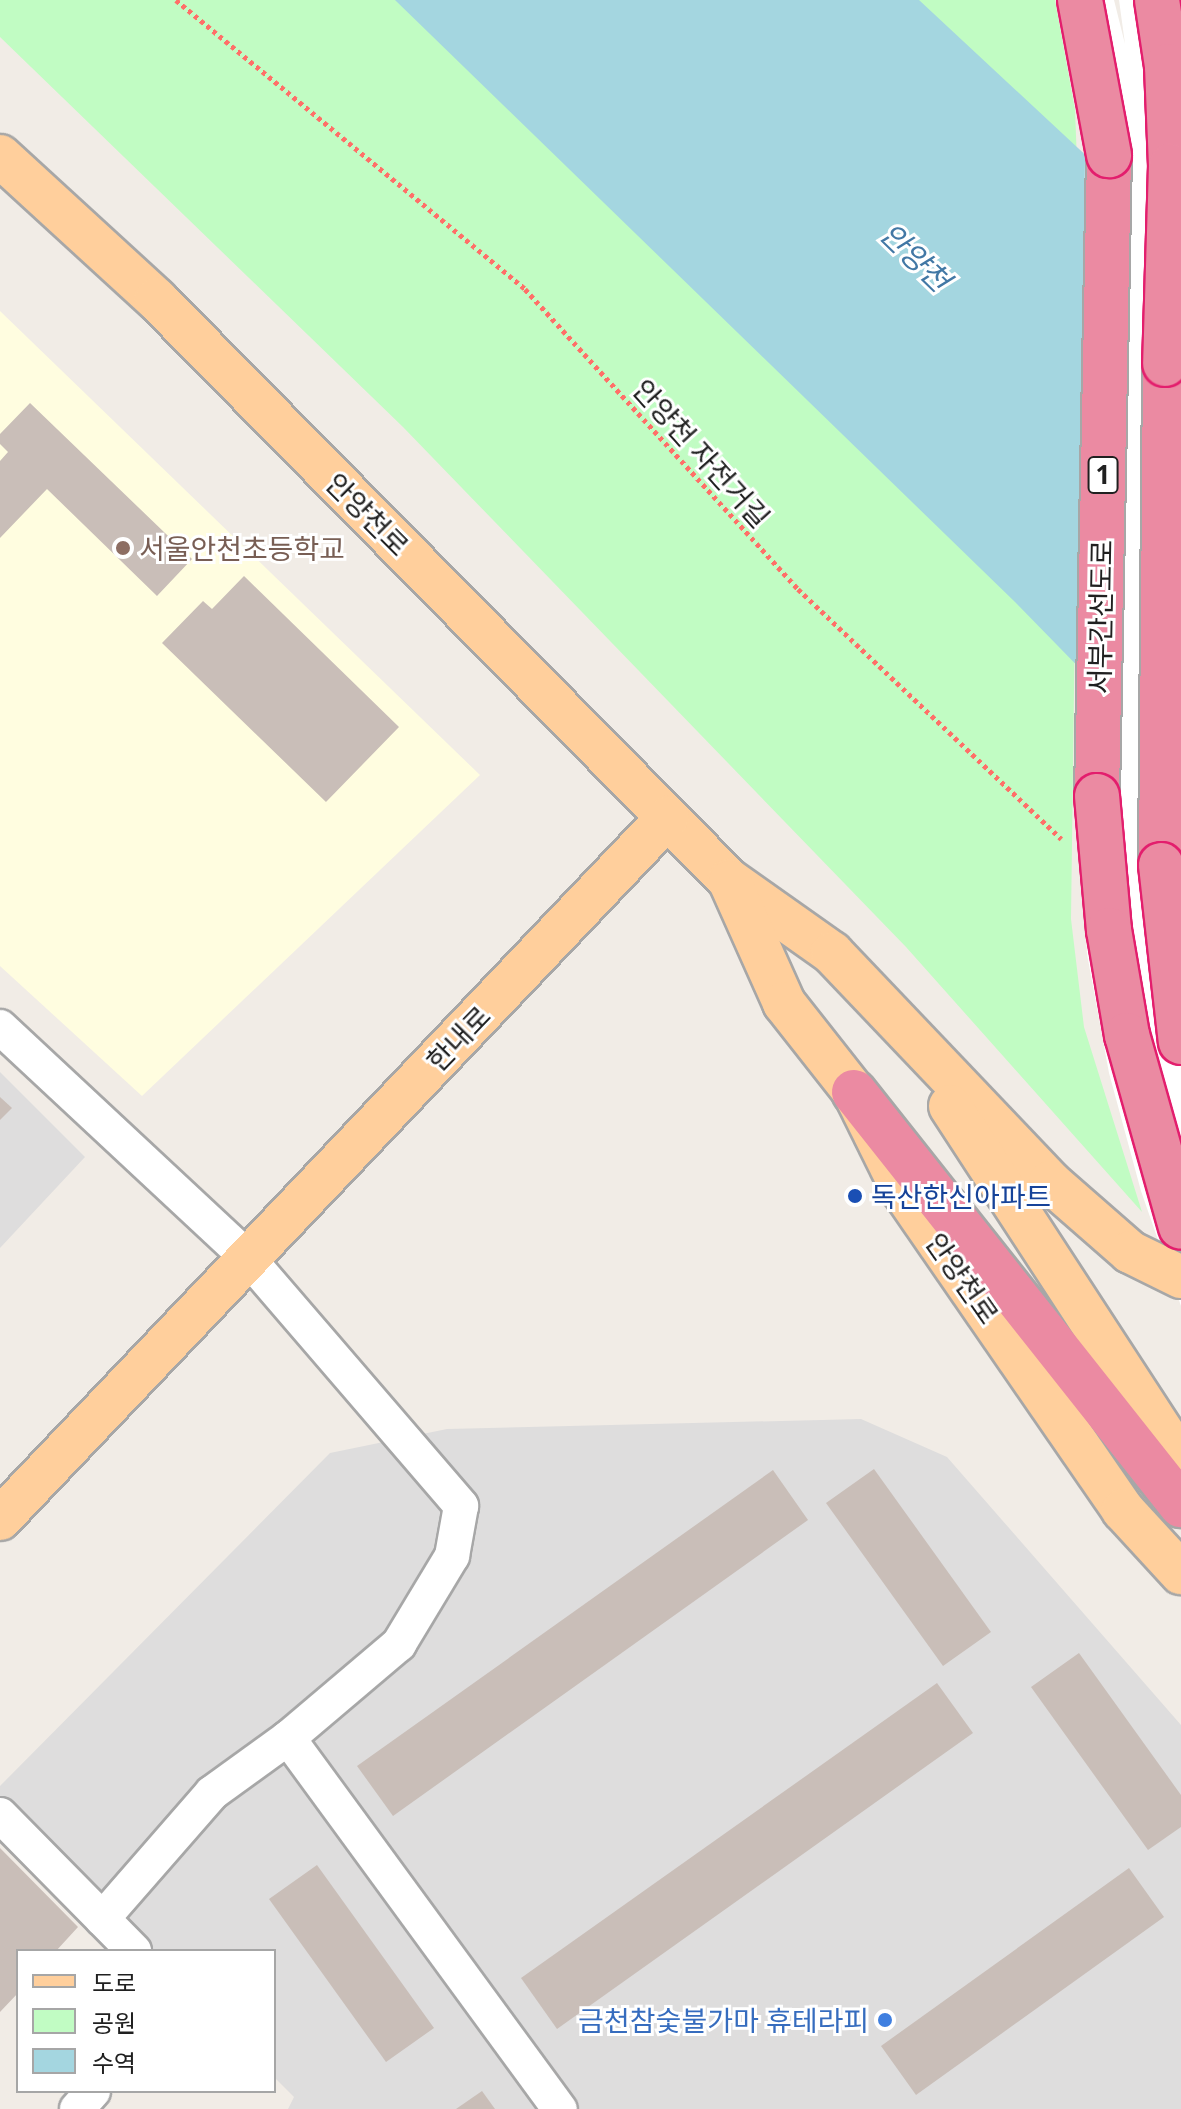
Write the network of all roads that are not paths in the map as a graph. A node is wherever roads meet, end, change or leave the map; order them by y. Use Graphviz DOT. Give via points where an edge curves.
graph roads {
  1 [pos="1080,0"];
  2 [pos="1157,0"];
  3 [pos="0,156"];
  4 [pos="667,818"];
  5 [pos="729,880"];
  6 [pos="0,1027"];
  7 [pos="902,1032"];
  8 [pos="1181,1042"];
  9 [pos="854,1092"];
  10 [pos="1181,1227"];
  11 [pos="248,1258"];
  12 [pos="1181,1277"];
  13 [pos="1181,1460"];
  14 [pos="1181,1505"];
  15 [pos="0,1519"];
  16 [pos="1181,1573"];
  17 [pos="288,1738"];
  18 [pos="0,1815"];
  19 [pos="102,1919"];
  20 [pos="132,1949"];
  21 [pos="91,2093"];
  22 [pos="77,2109"];
  23 [pos="560,2109"];
  1 -- 10 [label="highway, 서부간선도로 / 1, bridge" via="1109,155 1097,796 1109,930 1127,1035"];
  2 -- 8 [label="highway, bridge" via="1167,66 1171,166 1161,865"];
  3 -- 4 [label="main road, 안양천로" via="156,299"];
  4 -- 5 [label="main road, 안양천로"];
  4 -- 11 [label="main road, 한내로"];
  5 -- 7 [label="main road, 안양천로" via="832,953"];
  5 -- 9 [label="main road, 안양천로" via="784,1003"];
  6 -- 11 [label="street"];
  7 -- 12 [label="main road, 안양천로" via="1050,1182 1130,1252"];
  7 -- 13 [label="main road"];
  9 -- 14 [label="highway"];
  9 -- 16 [label="main road, 안양천로" via="903,1191 1123,1510"];
  11 -- 15 [label="main road, 한내로"];
  11 -- 17 [label="street" via="461,1506 452,1556 399,1644"];
  17 -- 19 [label="street" via="212,1793"];
  17 -- 23 [label="street"];
  18 -- 19 [label="street"];
  19 -- 20 [label="street"];
  21 -- 22 [label="street"];
}
